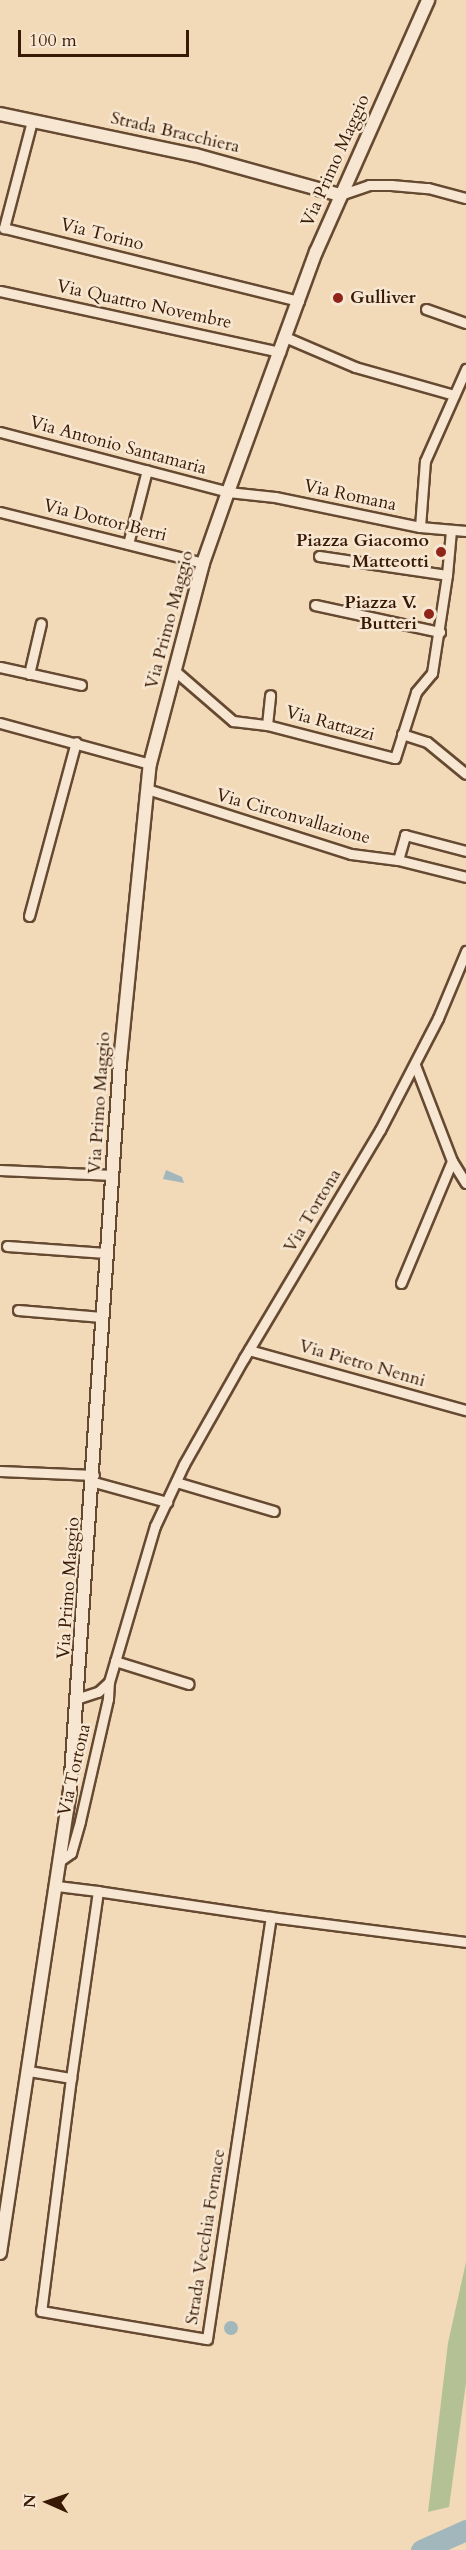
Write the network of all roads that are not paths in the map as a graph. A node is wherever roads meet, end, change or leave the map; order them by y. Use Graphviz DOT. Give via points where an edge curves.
graph roads {
  1 [pos="428,0"];
  2 [pos="0,114"];
  3 [pos="32,121"];
  4 [pos="340,195"];
  5 [pos="466,198"];
  6 [pos="0,291"];
  7 [pos="299,301"];
  8 [pos="426,309"];
  9 [pos="466,323"];
  10 [pos="285,337"];
  11 [pos="280,352"];
  12 [pos="466,369"];
  13 [pos="454,395"];
  14 [pos="0,432"];
  15 [pos="147,470"];
  16 [pos="228,492"];
  17 [pos="0,512"];
  18 [pos="420,527"];
  19 [pos="451,530"];
  20 [pos="466,531"];
  21 [pos="128,544"];
  22 [pos="320,556"];
  23 [pos="202,563"];
  24 [pos="447,575"];
  25 [pos="315,605"];
  26 [pos="41,623"];
  27 [pos="440,632"];
  28 [pos="0,668"];
  29 [pos="175,671"];
  30 [pos="30,674"];
  31 [pos="81,685"];
  32 [pos="270,695"];
  33 [pos="0,723"];
  34 [pos="267,725"];
  35 [pos="402,734"];
  36 [pos="76,742"];
  37 [pos="150,764"];
  38 [pos="466,774"];
  39 [pos="147,789"];
  40 [pos="466,851"];
  41 [pos="398,860"];
  42 [pos="466,877"];
  43 [pos="29,916"];
  44 [pos="466,951"];
  45 [pos="415,1065"];
  46 [pos="452,1161"];
  47 [pos="0,1170"];
  48 [pos="113,1175"];
  49 [pos="466,1184"];
  50 [pos="7,1246"];
  51 [pos="106,1253"];
  52 [pos="401,1282"];
  53 [pos="18,1310"];
  54 [pos="102,1317"];
  55 [pos="249,1350"];
  56 [pos="466,1410"];
  57 [pos="0,1471"];
  58 [pos="94,1478"];
  59 [pos="176,1482"];
  60 [pos="167,1502"];
  61 [pos="274,1511"];
  62 [pos="115,1661"];
  63 [pos="109,1682"];
  64 [pos="189,1684"];
  65 [pos="79,1698"];
  66 [pos="61,1860"];
  67 [pos="57,1886"];
  68 [pos="98,1891"];
  69 [pos="271,1917"];
  70 [pos="466,1942"];
  71 [pos="29,2072"];
  72 [pos="71,2078"];
  73 [pos="0,2253"];
  1 -- 4 [label="main road, Via Primo Maggio"];
  2 -- 3 [label="main road, Strada Bracchiera"];
  3 -- 4 [label="main road, Strada Bracchiera" via="195,155"];
  3 -- 7 [label="street, Via Torino" via="4,228"];
  4 -- 5 [label="street" via="369,185 391,185 428,188"];
  4 -- 7 [label="main road, Via Primo Maggio"];
  6 -- 11 [label="street, Via Quattro Novembre"];
  7 -- 10 [label="main road, Via Primo Maggio"];
  8 -- 9 [label="street"];
  10 -- 11 [label="main road, Via Primo Maggio"];
  10 -- 13 [label="street" via="355,367"];
  11 -- 16 [label="main road, Via Primo Maggio"];
  12 -- 13 [label="street"];
  13 -- 18 [label="street" via="425,461"];
  14 -- 15 [label="street, Via Antonio Santamaria"];
  15 -- 16 [label="street, Via Antonio Santamaria"];
  15 -- 21 [label="street"];
  16 -- 18 [label="street, Via Romana" via="275,497"];
  16 -- 23 [label="main road, Via Primo Maggio"];
  17 -- 21 [label="street, Via Dottor Berri"];
  18 -- 19 [label="street, Via Romana"];
  19 -- 20 [label="street, Via Romana"];
  19 -- 24 [label="street"];
  21 -- 23 [label="street, Via Dottor Berri"];
  22 -- 24 [label="street"];
  23 -- 29 [label="main road, Via Primo Maggio"];
  24 -- 27 [label="street"];
  25 -- 27 [label="street"];
  26 -- 30 [label="street"];
  27 -- 35 [label="street" via="432,673 416,693"];
  28 -- 30 [label="street"];
  29 -- 34 [label="street, Via Rattazzi" via="233,721"];
  29 -- 37 [label="main road, Via Primo Maggio"];
  30 -- 31 [label="street"];
  32 -- 34 [label="street"];
  33 -- 36 [label="street"];
  34 -- 35 [label="street, Via Rattazzi" via="395,758"];
  35 -- 38 [label="street, Via Rattazzi" via="427,742"];
  36 -- 37 [label="street"];
  36 -- 43 [label="street"];
  37 -- 39 [label="main road, Via Primo Maggio"];
  39 -- 41 [label="street, Via Circonvallazione" via="351,854"];
  39 -- 48 [label="main road, Via Primo Maggio" via="135,885"];
  40 -- 41 [label="street" via="405,835"];
  41 -- 42 [label="street, Via Circonvallazione"];
  44 -- 45 [label="street, Via Tortona"];
  45 -- 46 [label="street"];
  45 -- 55 [label="street, Via Tortona"];
  46 -- 49 [label="street"];
  46 -- 52 [label="street"];
  47 -- 48 [label="street"];
  48 -- 51 [label="main road, Via Primo Maggio"];
  50 -- 51 [label="street"];
  51 -- 54 [label="main road, Via Primo Maggio"];
  53 -- 54 [label="street"];
  54 -- 58 [label="main road, Via Primo Maggio"];
  55 -- 56 [label="street, Via Pietro Nenni"];
  55 -- 59 [label="street, Via Tortona"];
  57 -- 58 [label="street"];
  58 -- 60 [label="street"];
  58 -- 65 [label="main road, Via Primo Maggio"];
  59 -- 60 [label="street, Via Tortona"];
  59 -- 61 [label="street"];
  60 -- 62 [label="street, Via Tortona" via="134,1591"];
  62 -- 63 [label="street, Via Tortona"];
  62 -- 64 [label="street"];
  63 -- 65 [label="street, Via Tortona" via="98,1692"];
  63 -- 66 [label="street, Via Tortona" via="80,1821 70,1853"];
  65 -- 66 [label="main road, Via Primo Maggio"];
  66 -- 67 [label="main road, Via Primo Maggio"];
  67 -- 68 [label="street"];
  67 -- 71 [label="main road, Via Primo Maggio"];
  68 -- 69 [label="street"];
  68 -- 72 [label="street, Strada Vecchia Fornace"];
  69 -- 70 [label="street"];
  69 -- 72 [label="street, Strada Vecchia Fornace" via="207,2339 40,2311"];
  71 -- 72 [label="street"];
  71 -- 73 [label="main road, Via Primo Maggio"];
}
